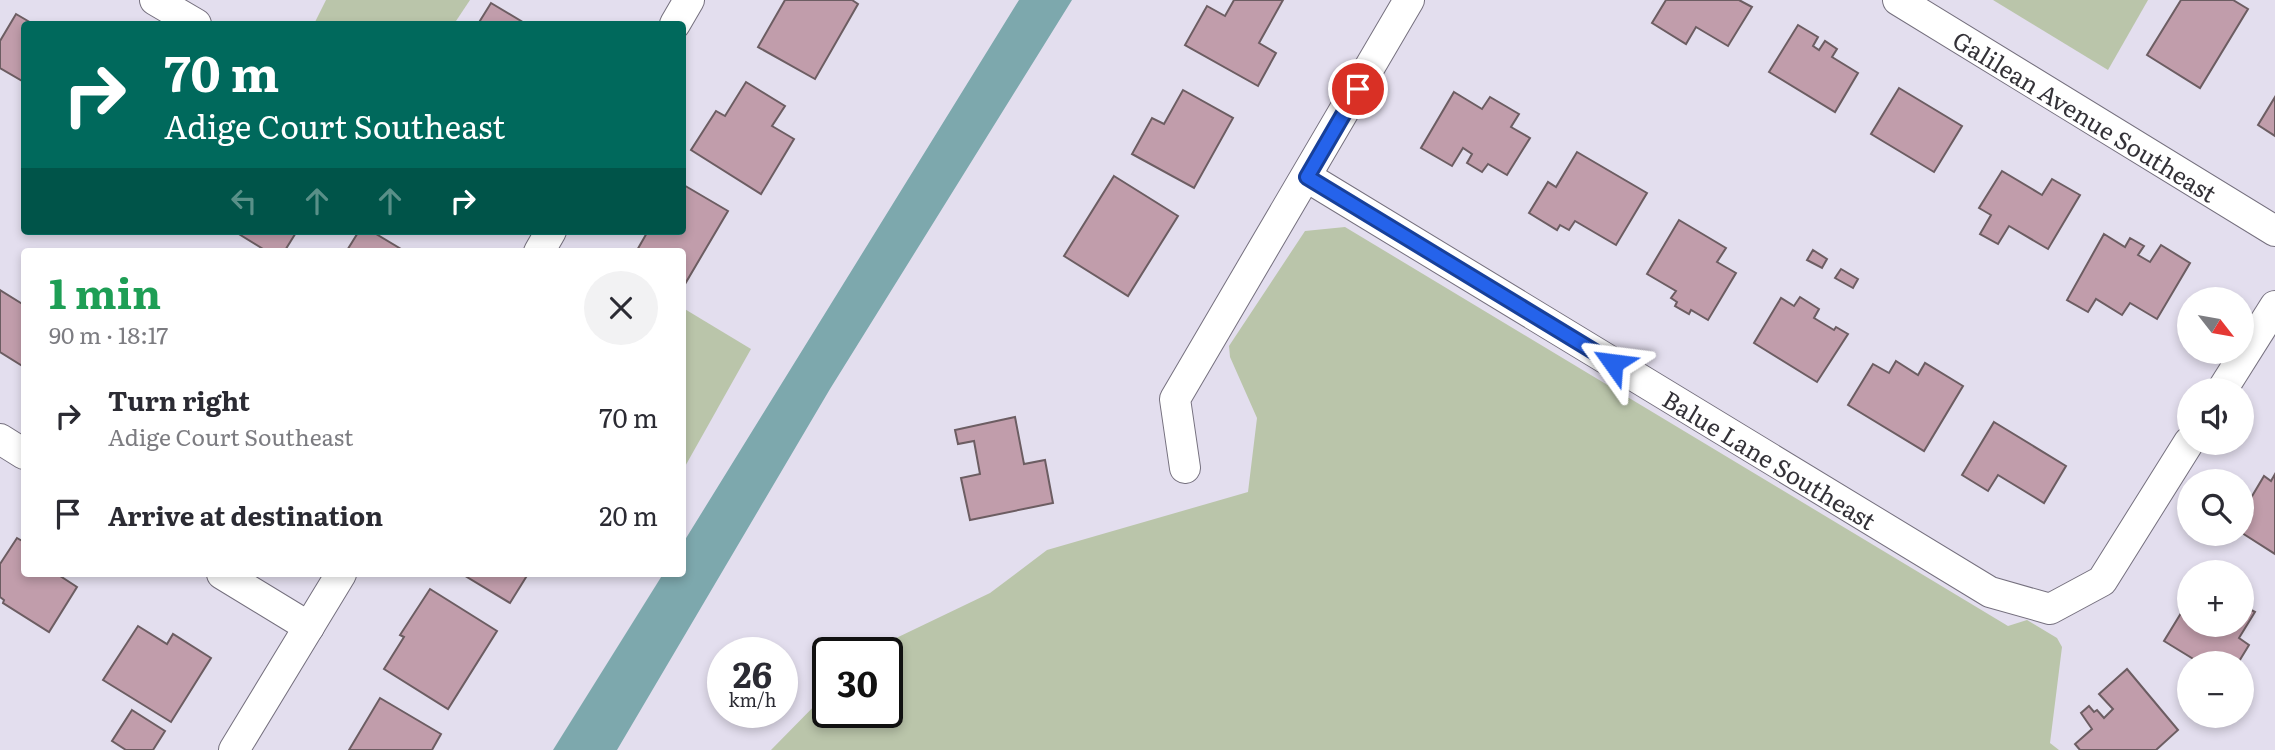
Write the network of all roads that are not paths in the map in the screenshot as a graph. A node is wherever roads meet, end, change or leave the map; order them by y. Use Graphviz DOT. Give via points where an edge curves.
graph roads {
  1 [pos="155,0"];
  2 [pos="689,0"];
  3 [pos="1409,0"];
  4 [pos="1898,0"];
  5 [pos="191,21"];
  6 [pos="677,21"];
  7 [pos="1307,177"];
  8 [pos="2275,231"];
  9 [pos="2275,306"];
  10 [pos="2230,378"];
  11 [pos="0,439"];
  12 [pos="21,452"];
  13 [pos="2181,455"];
  14 [pos="1185,468"];
  15 [pos="227,577"];
  16 [pos="339,577"];
  17 [pos="309,627"];
  18 [pos="234,750"];
  1 -- 5 [label="street"];
  2 -- 6 [label="street"];
  3 -- 7 [label="street"];
  4 -- 8 [label="street, Galilean Avenue Southeast"];
  7 -- 13 [label="street, Balue Lane Southeast" via="1990,592 2050,609 2102,581"];
  7 -- 14 [label="street" via="1175,398"];
  9 -- 10 [label="street"];
  11 -- 12 [label="street"];
  15 -- 17 [label="street"];
  16 -- 17 [label="street"];
  17 -- 18 [label="street"];
}
